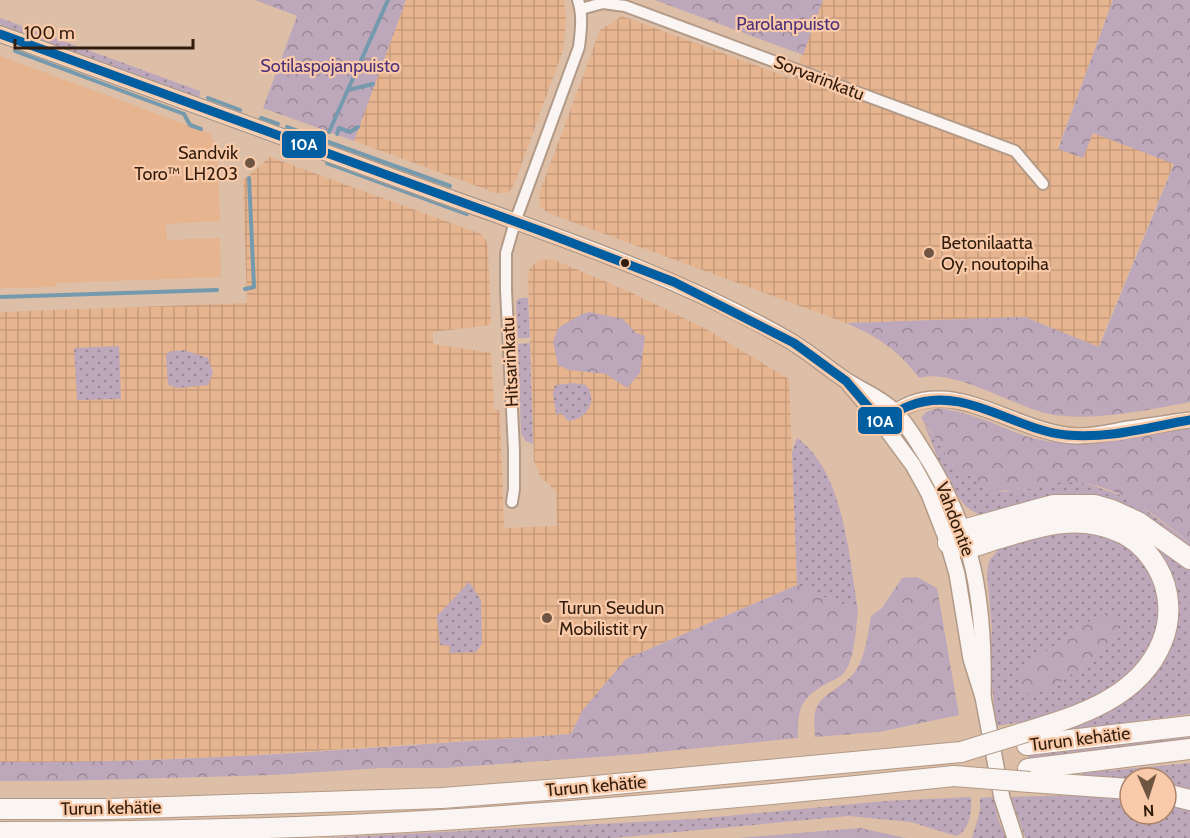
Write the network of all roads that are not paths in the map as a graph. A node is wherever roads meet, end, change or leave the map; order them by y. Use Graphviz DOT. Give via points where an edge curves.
graph roads {
  1 [pos="580,5"];
  2 [pos="0,34"];
  3 [pos="1042,184"];
  4 [pos="515,222"];
  5 [pos="846,381"];
  6 [pos="895,411"];
  7 [pos="1190,420"];
  8 [pos="882,423"];
  9 [pos="512,502"];
  10 [pos="960,540"];
  11 [pos="1190,559"];
  12 [pos="1190,726"];
  13 [pos="1027,739"];
  14 [pos="1190,749"];
  15 [pos="1029,775"];
  16 [pos="1118,787"];
  17 [pos="0,808"];
  18 [pos="0,832"];
  19 [pos="1015,838"];
  1 -- 3 [label="street, Sorvarinkatu" via="625,6 1016,151"];
  1 -- 4 [label="street, Hitsarinkatu" via="579,46"];
  2 -- 4 [label="street, Vahdontie"];
  4 -- 5 [label="street, Vahdontie" via="674,282 794,343"];
  4 -- 9 [label="street, Hitsarinkatu" via="505,266 514,450"];
  5 -- 6 [label="street, Vahdontie"];
  5 -- 8 [label="street, Vahdontie"];
  6 -- 7 [label="street" via="916,401 949,398 1036,429 1079,436"];
  6 -- 8 [label="street"];
  6 -- 10 [label="street, Vahdontie" via="946,488"];
  8 -- 10 [label="street, Vahdontie"];
  10 -- 11 [label="highway" via="1054,506 1095,505 1138,522"];
  10 -- 13 [label="highway" via="1055,523 1090,522 1121,532 1139,544 1159,570 1169,611 1156,656 1140,678 1102,703"];
  10 -- 19 [label="street, Vahdontie" via="960,591 971,659 983,697 1002,798"];
  12 -- 13 [label="highway, Turun kehätie"];
  13 -- 17 [label="highway, Turun kehätie, bridge" via="951,753 442,798 108,809"];
  14 -- 15 [label="highway, Turun kehätie"];
  15 -- 16 [label="highway"];
  15 -- 18 [label="highway, Turun kehätie, bridge" via="949,776 442,820"];
}
